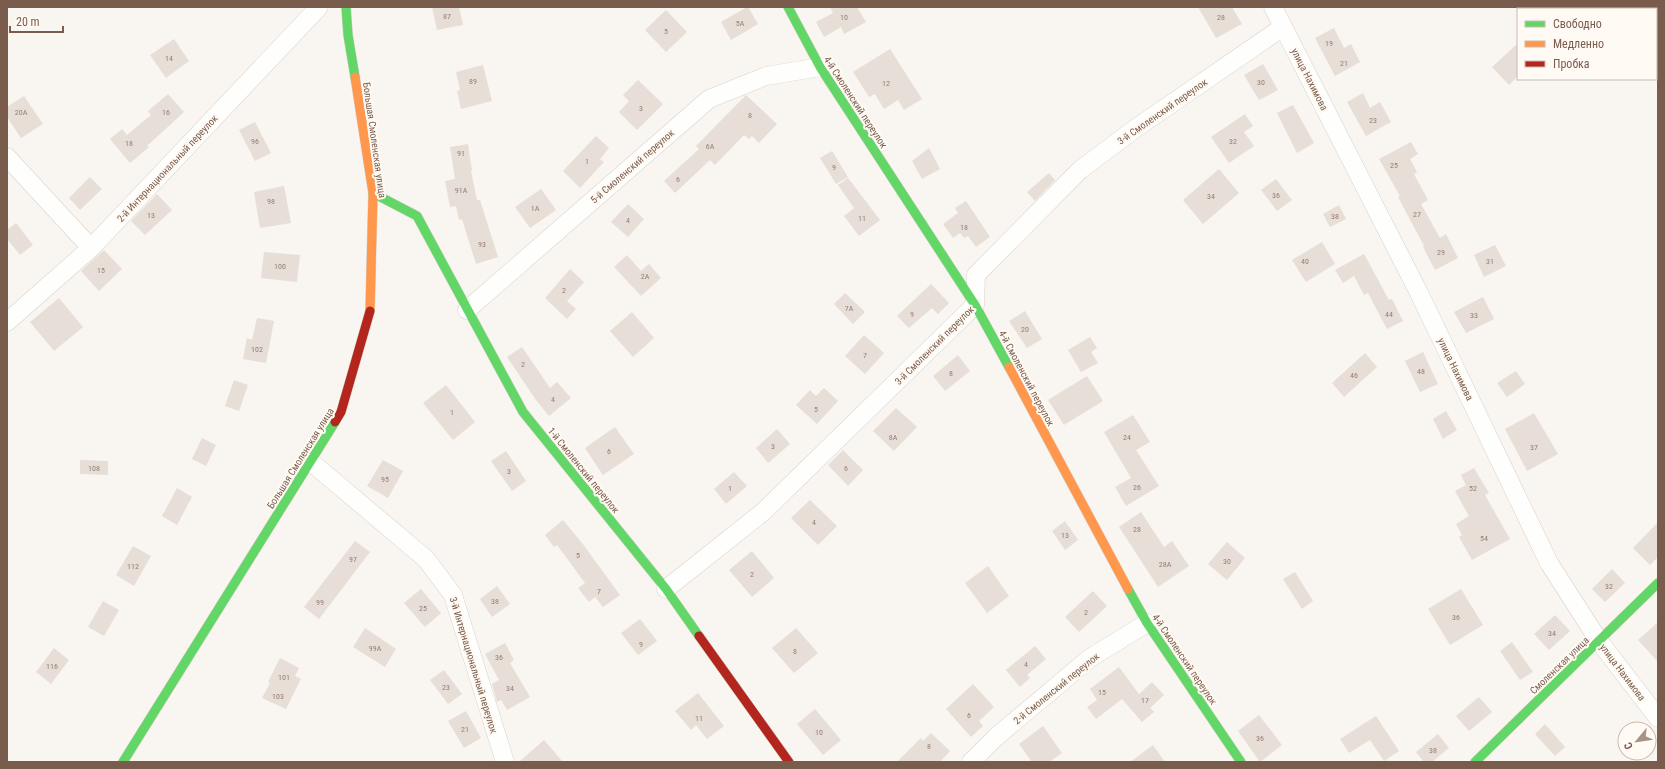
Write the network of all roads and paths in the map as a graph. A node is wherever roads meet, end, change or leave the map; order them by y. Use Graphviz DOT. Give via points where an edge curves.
graph roads {
  1 [pos="319,7"];
  2 [pos="346,7"];
  3 [pos="788,7"];
  4 [pos="1273,7"];
  5 [pos="1283,27"];
  6 [pos="820,67"];
  7 [pos="7,156"];
  8 [pos="373,194"];
  9 [pos="91,248"];
  10 [pos="975,305"];
  11 [pos="467,310"];
  12 [pos="7,322"];
  13 [pos="310,462"];
  14 [pos="1658,583"];
  15 [pos="666,589"];
  16 [pos="1147,623"];
  17 [pos="1599,641"];
  18 [pos="1658,718"];
  19 [pos="123,762"];
  20 [pos="505,762"];
  21 [pos="789,762"];
  22 [pos="971,762"];
  23 [pos="1241,762"];
  24 [pos="1475,762"];
  1 -- 9 [label="street, 2-й Интернациональный переулок"];
  2 -- 8 [label="street, Большая Смоленская улица" via="348,35"];
  3 -- 6 [label="street, 4-й Смоленский переулок"];
  4 -- 5 [label="street, улица Нахимова"];
  5 -- 10 [label="street, 3-й Смоленский переулок" via="1136,128 1080,170 976,275"];
  5 -- 17 [label="street, улица Нахимова" via="1419,293 1549,563"];
  6 -- 10 [label="street, 4-й Смоленский переулок"];
  6 -- 11 [label="street, 5-й Смоленский переулок" via="766,76 709,99"];
  7 -- 9 [label="street"];
  8 -- 11 [label="street, 1-й Смоленский переулок" via="417,216"];
  8 -- 13 [label="street, Большая Смоленская улица" via="370,310 342,412"];
  9 -- 12 [label="street, 2-й Интернациональный переулок"];
  10 -- 15 [label="street, 3-й Смоленский переулок" via="763,512"];
  10 -- 16 [label="street, 4-й Смоленский переулок"];
  11 -- 15 [label="street, 1-й Смоленский переулок" via="523,412"];
  13 -- 19 [label="street, Большая Смоленская улица"];
  13 -- 20 [label="street, 3-й Интернациональный переулок" via="426,559 453,595"];
  14 -- 17 [label="street, Смоленская улица"];
  15 -- 21 [label="street, 1-й Смоленский переулок"];
  16 -- 22 [label="street, 2-й Смоленский переулок" via="1090,658 996,737"];
  16 -- 23 [label="street, 4-й Смоленский переулок"];
  17 -- 18 [label="street, улица Нахимова"];
  17 -- 24 [label="street, Смоленская улица"];
}
